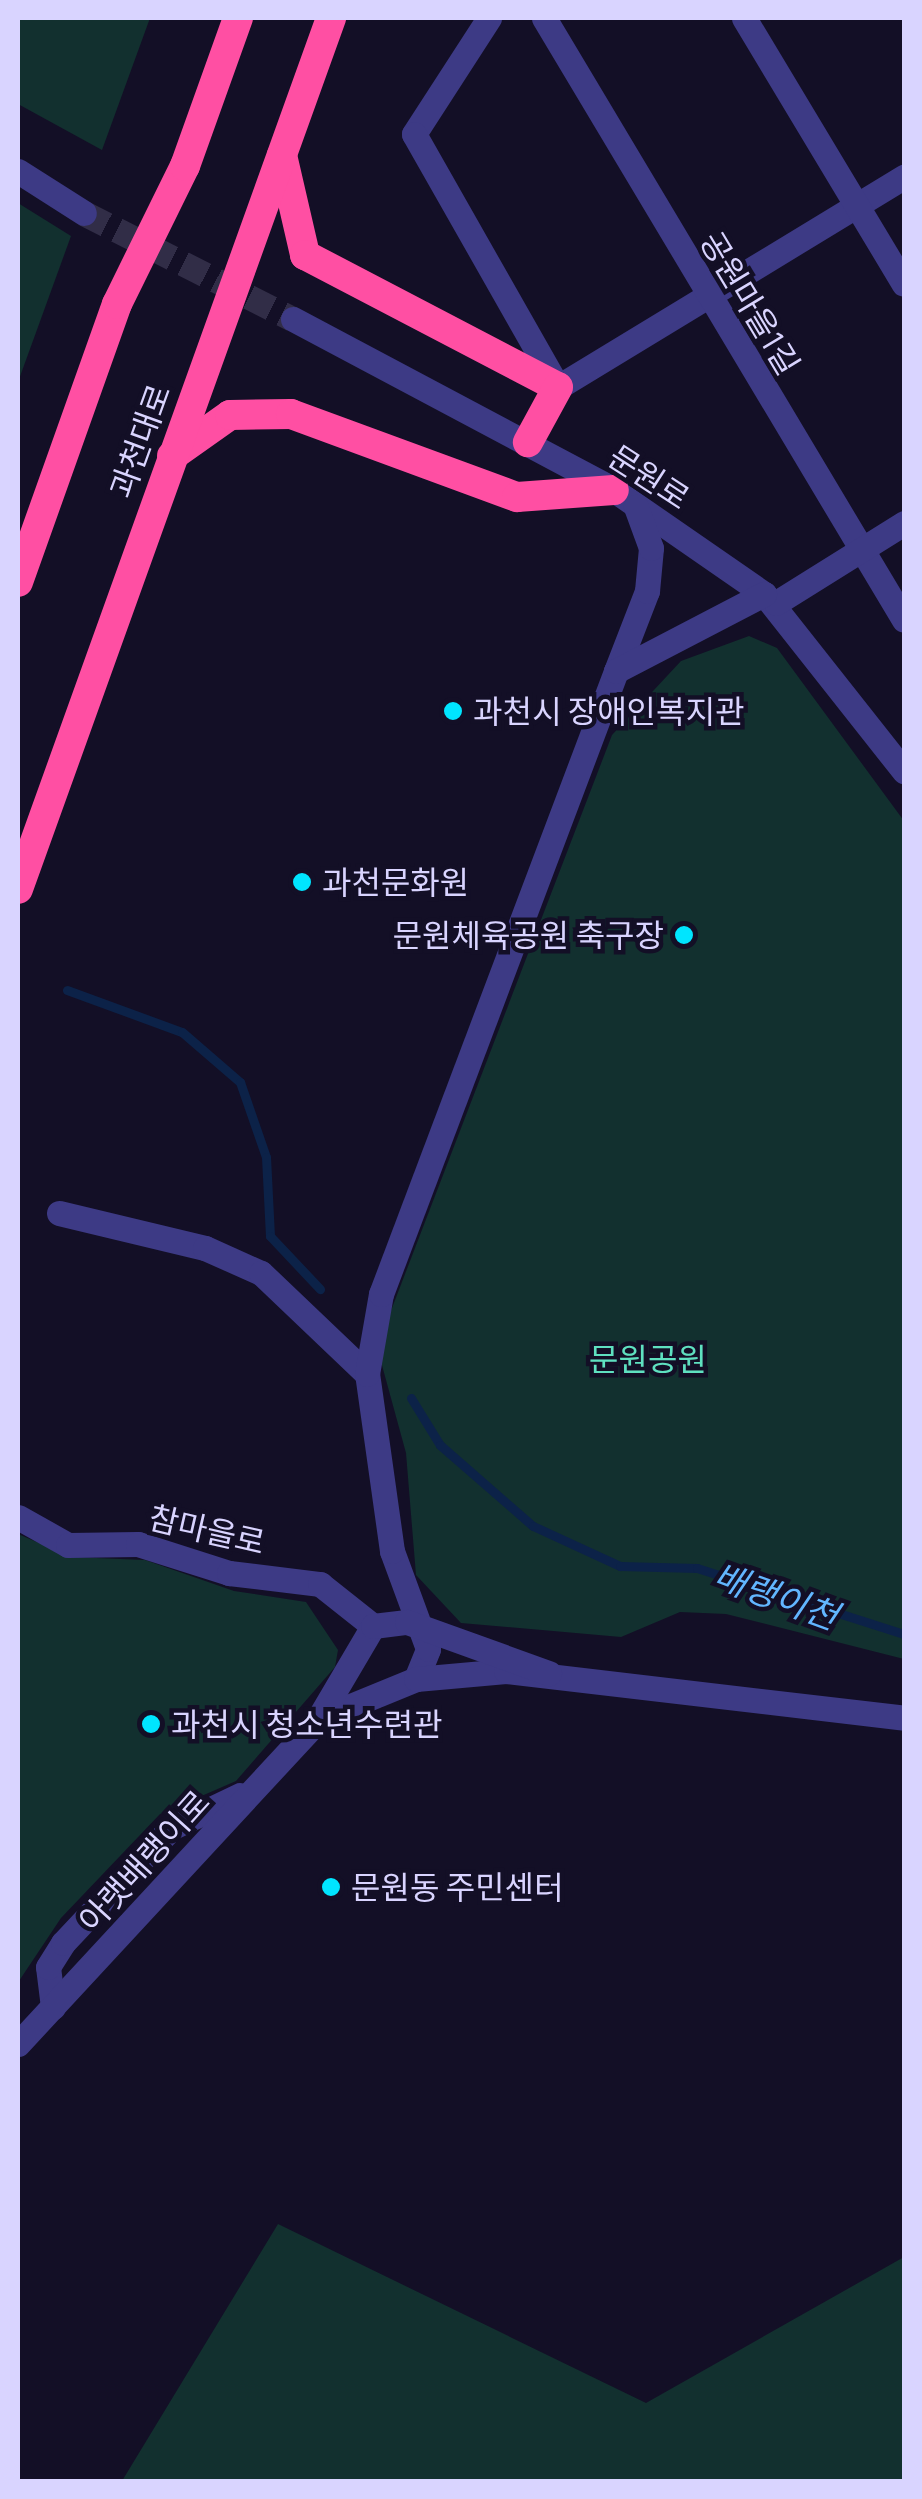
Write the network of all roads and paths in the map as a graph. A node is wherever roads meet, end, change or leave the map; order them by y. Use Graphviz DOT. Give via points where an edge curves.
graph roads {
  1 [pos="238,18"];
  2 [pos="331,18"];
  3 [pos="489,18"];
  4 [pos="544,18"];
  5 [pos="744,18"];
  6 [pos="282,155"];
  7 [pos="18,172"];
  8 [pos="904,177"];
  9 [pos="859,205"];
  10 [pos="84,213"];
  11 [pos="904,284"];
  12 [pos="706,294"];
  13 [pos="293,318"];
  14 [pos="558,387"];
  15 [pos="528,442"];
  16 [pos="172,456"];
  17 [pos="625,498"];
  18 [pos="904,524"];
  19 [pos="862,549"];
  20 [pos="18,582"];
  21 [pos="770,598"];
  22 [pos="904,620"];
  23 [pos="616,671"];
  24 [pos="904,771"];
  25 [pos="18,889"];
  26 [pos="59,1213"];
  27 [pos="367,1374"];
  28 [pos="18,1517"];
  29 [pos="392,1552"];
  30 [pos="377,1624"];
  31 [pos="420,1630"];
  32 [pos="360,1652"];
  33 [pos="549,1673"];
  34 [pos="406,1683"];
  35 [pos="904,1718"];
  36 [pos="317,1721"];
  37 [pos="254,1788"];
  38 [pos="53,2008"];
  39 [pos="18,2044"];
  1 -- 20 [label="highway, 과천대로" via="186,166 116,304"];
  2 -- 6 [label="highway, 과천대로"];
  3 -- 14 [label="street" via="414,134"];
  4 -- 12 [label="street, 공원마을1길"];
  5 -- 9 [label="street"];
  6 -- 14 [label="highway" via="305,255"];
  6 -- 16 [label="highway, 과천대로"];
  7 -- 10 [label="street"];
  8 -- 9 [label="street"];
  9 -- 11 [label="street"];
  9 -- 12 [label="street"];
  12 -- 14 [label="street"];
  12 -- 19 [label="street, 공원마을1길"];
  13 -- 15 [label="street, 문원로"];
  14 -- 15 [label="highway"];
  15 -- 17 [label="street, 문원로"];
  16 -- 17 [label="highway" via="230,416 292,414 517,498"];
  16 -- 25 [label="highway, 과천대로"];
  17 -- 21 [label="street, 문원로"];
  17 -- 23 [label="street" via="651,548 647,591"];
  18 -- 19 [label="street"];
  19 -- 21 [label="street"];
  19 -- 22 [label="street, 공원마을1길"];
  21 -- 23 [label="street"];
  21 -- 24 [label="street, 문원로"];
  23 -- 27 [label="street" via="381,1294"];
  26 -- 27 [label="street" via="205,1248 261,1273"];
  27 -- 29 [label="street"];
  28 -- 30 [label="street, 참마을로" via="68,1546 138,1544 229,1573 320,1584"];
  29 -- 30 [label="street"];
  29 -- 31 [label="street"];
  30 -- 31 [label="street"];
  30 -- 32 [label="street"];
  31 -- 33 [label="street"];
  31 -- 34 [label="street" via="428,1659"];
  32 -- 34 [label="street" via="374,1680"];
  32 -- 36 [label="street"];
  33 -- 34 [label="street"];
  33 -- 35 [label="street"];
  34 -- 36 [label="street"];
  36 -- 37 [label="street, 아랫배랭이로"];
  37 -- 38 [label="street, 아랫배랭이로"];
  37 -- 38 [label="street" via="171,1828 63,1943 48,1967"];
  38 -- 39 [label="street, 아랫배랭이로"];
}
